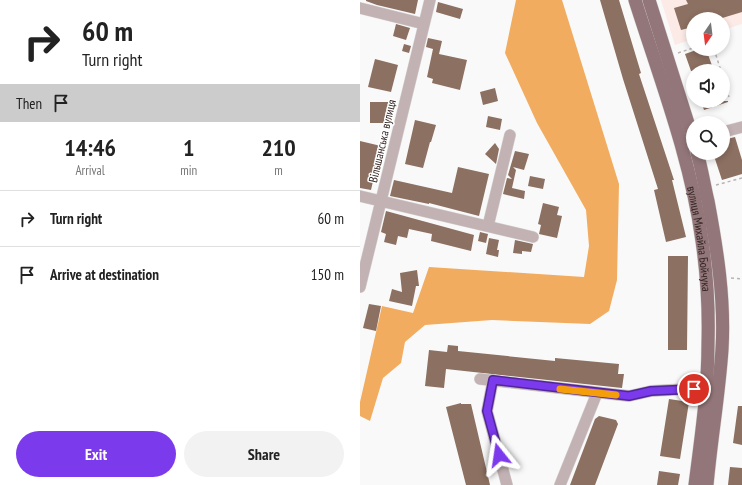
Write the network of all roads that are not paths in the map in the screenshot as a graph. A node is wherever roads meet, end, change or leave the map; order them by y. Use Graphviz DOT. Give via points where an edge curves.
graph roads {
  1 [pos="430,0"];
  2 [pos="635,0"];
  3 [pos="649,0"];
  4 [pos="360,8"];
  5 [pos="424,24"];
  6 [pos="686,118"];
  7 [pos="742,127"];
  8 [pos="730,130"];
  9 [pos="510,136"];
  10 [pos="698,160"];
  11 [pos="360,196"];
  12 [pos="381,202"];
  13 [pos="488,226"];
  14 [pos="533,237"];
  15 [pos="360,287"];
  16 [pos="480,379"];
  17 [pos="493,380"];
  18 [pos="706,388"];
  19 [pos="597,393"];
  20 [pos="507,485"];
  21 [pos="560,485"];
  22 [pos="695,485"];
  23 [pos="707,485"];
  1 -- 5 [label="street, Вільшанська вулиця"];
  2 -- 18 [label="main road, вулиця Михайла Бойчука" via="684,157 702,240 708,312"];
  3 -- 6 [label="main road"];
  4 -- 5 [label="street"];
  5 -- 12 [label="street, Вільшанська вулиця"];
  7 -- 8 [label="street"];
  9 -- 13 [label="street"];
  10 -- 23 [label="main road, вулиця Михайла Бойчука" via="715,238 722,313 720,378"];
  11 -- 12 [label="street"];
  12 -- 13 [label="street"];
  12 -- 15 [label="street, Вільшанська вулиця"];
  13 -- 14 [label="street"];
  16 -- 17 [label="street"];
  17 -- 19 [label="street"];
  17 -- 20 [label="street" via="487,411"];
  18 -- 19 [label="street" via="651,391 629,396"];
  18 -- 22 [label="main road, вулиця Михайла Бойчука"];
  19 -- 21 [label="street"];
}
